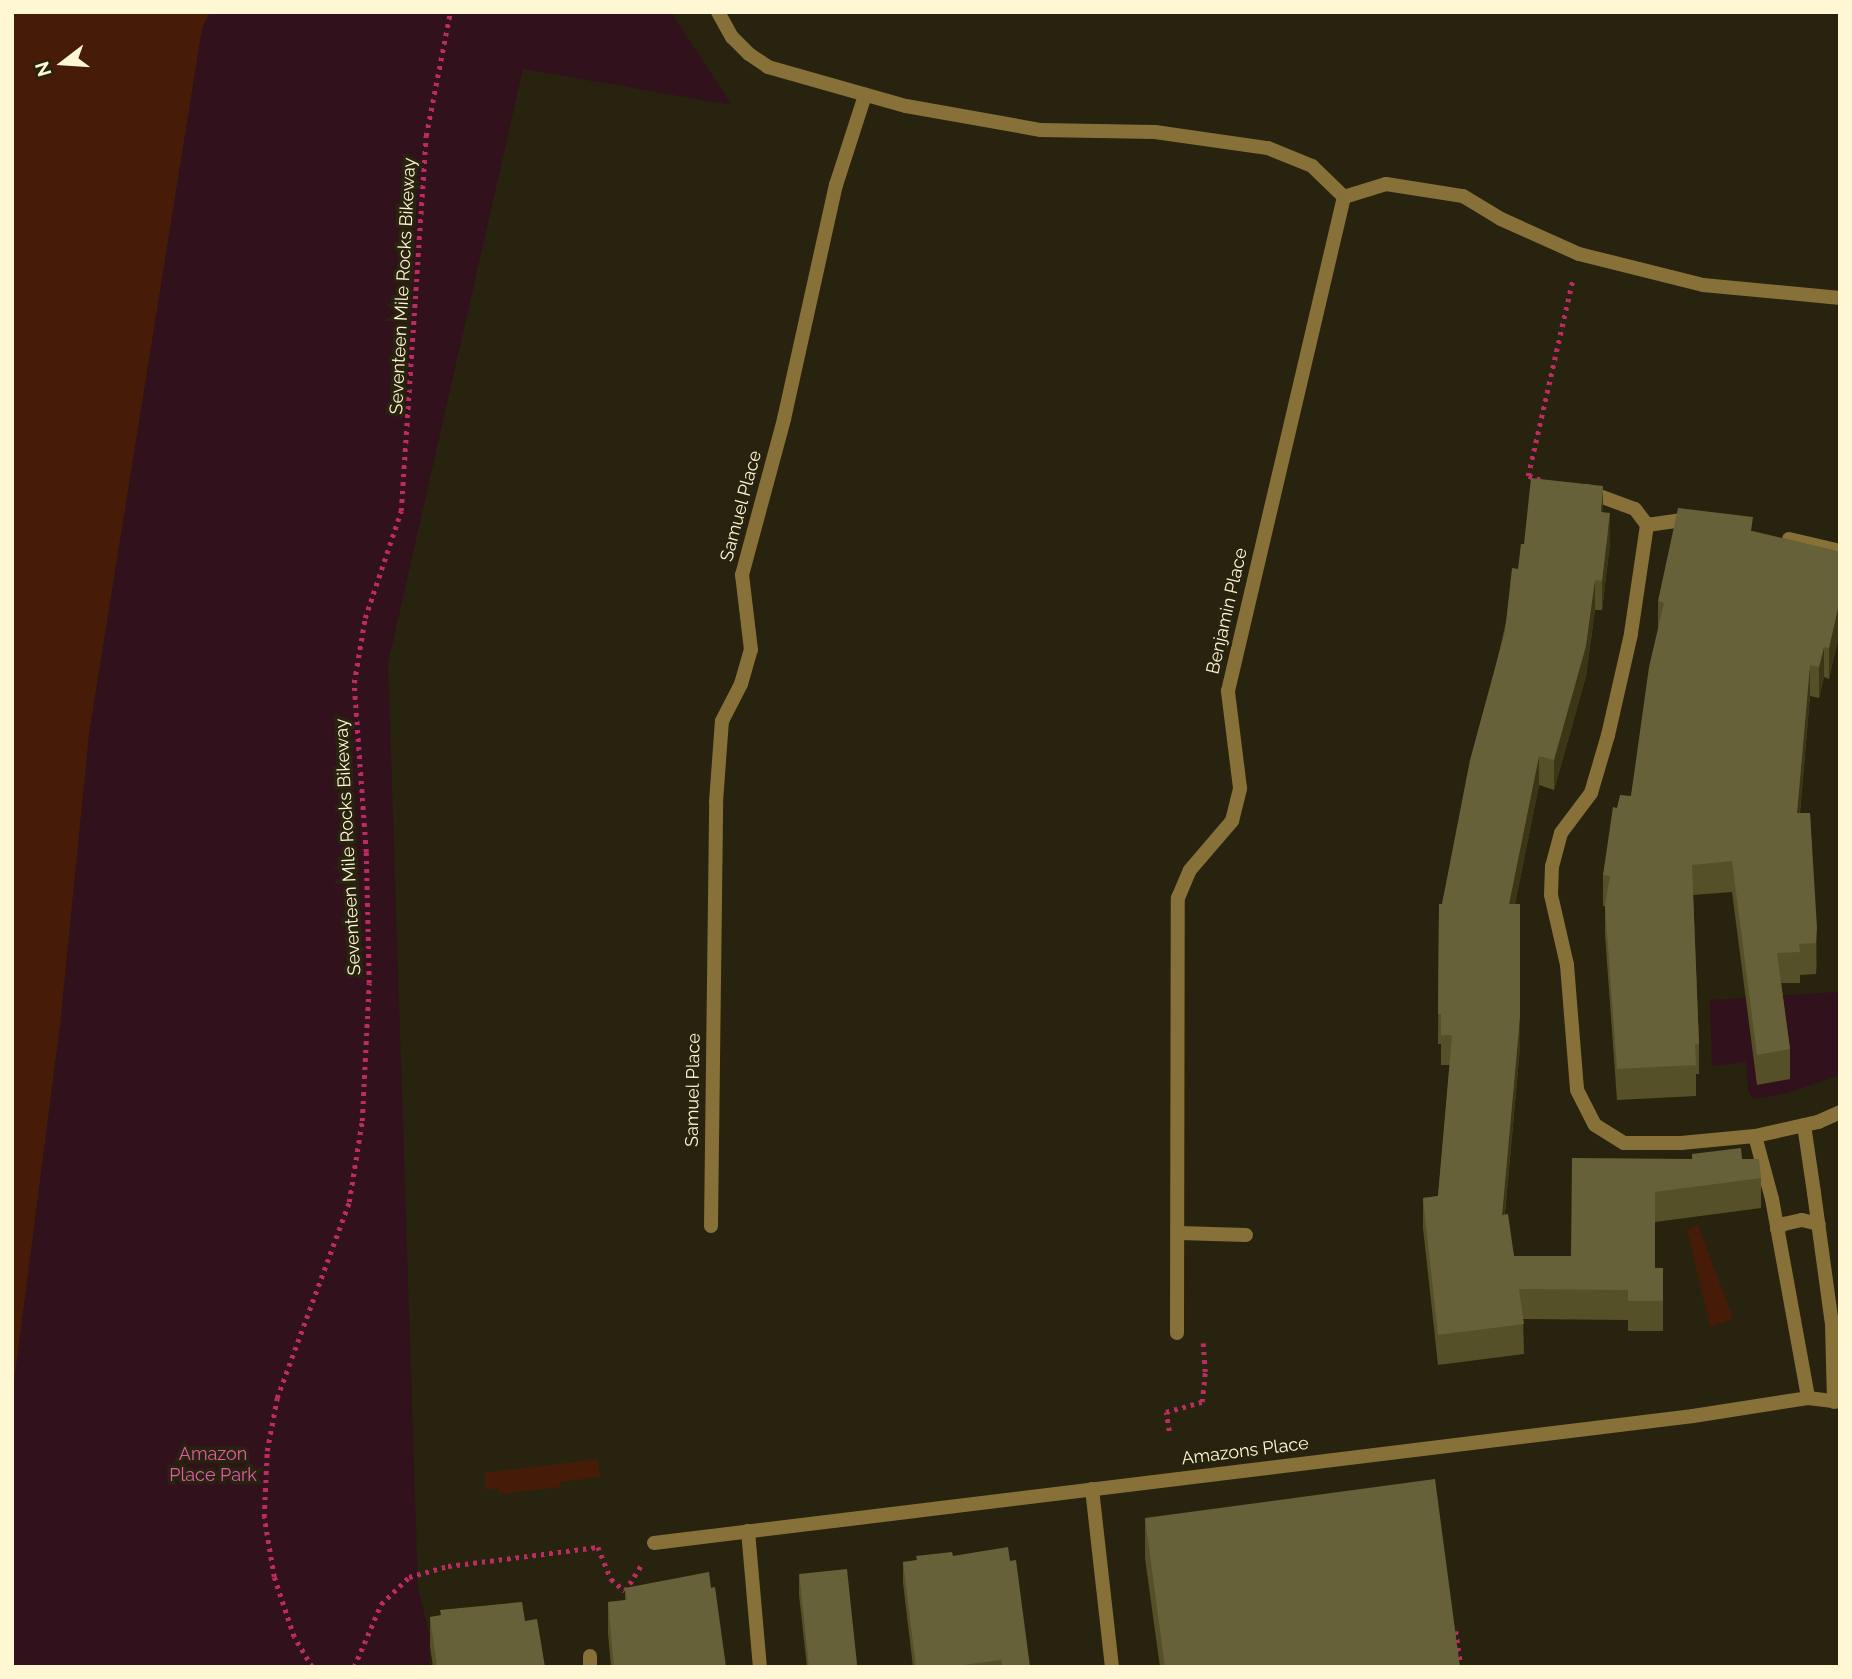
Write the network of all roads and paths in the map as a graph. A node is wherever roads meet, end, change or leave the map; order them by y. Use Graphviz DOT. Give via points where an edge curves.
graph roads {
  1 [pos="450,12"];
  2 [pos="718,12"];
  3 [pos="865,95"];
  4 [pos="1344,197"];
  5 [pos="1579,254"];
  6 [pos="1840,298"];
  7 [pos="1556,484"];
  8 [pos="1704,524"];
  9 [pos="1647,526"];
  10 [pos="1789,540"];
  11 [pos="1840,551"];
  12 [pos="1840,1112"];
  13 [pos="1804,1125"];
  14 [pos="1755,1136"];
  15 [pos="1819,1224"];
  16 [pos="711,1226"];
  17 [pos="1777,1229"];
  18 [pos="1179,1233"];
  19 [pos="1246,1236"];
  20 [pos="1177,1334"];
  21 [pos="1202,1335"];
  22 [pos="1808,1398"];
  23 [pos="1837,1402"];
  24 [pos="1169,1432"];
  25 [pos="1092,1489"];
  26 [pos="747,1531"];
  27 [pos="654,1543"];
  28 [pos="1443,1633"];
  29 [pos="312,1667"];
  30 [pos="354,1667"];
  31 [pos="760,1667"];
  32 [pos="1112,1667"];
  33 [pos="1461,1667"];
  1 -- 29 [label="path, Seventeen Mile Rocks Bikeway" via="425,136 401,511 365,618 354,683 366,852 369,983 362,1121 349,1202 277,1398 267,1451 264,1517 274,1577 294,1637"];
  2 -- 3 [label="street" via="732,37 768,66"];
  3 -- 4 [label="street" via="1041,130 1155,132 1268,148 1312,166"];
  3 -- 16 [label="street, Samuel Place" via="836,186 785,419 742,575 751,650 741,684 722,721 716,802"];
  4 -- 5 [label="street" via="1386,184 1464,196 1501,219"];
  4 -- 18 [label="street, Benjamin Place" via="1228,691 1240,788 1232,821 1190,870 1178,898"];
  5 -- 6 [label="street" via="1703,285"];
  5 -- 7 [label="path" via="1528,476"];
  7 -- 9 [label="street" via="1607,496 1635,509"];
  8 -- 9 [label="street" via="1681,520"];
  9 -- 14 [label="street" via="1631,634 1608,736 1591,793 1561,833 1552,866 1551,895 1567,965 1577,1090 1595,1125 1624,1143"];
  10 -- 11 [label="street"];
  12 -- 13 [label="street"];
  13 -- 14 [label="street"];
  13 -- 15 [label="street"];
  14 -- 17 [label="street"];
  15 -- 17 [label="street" via="1802,1220"];
  15 -- 23 [label="street"];
  17 -- 22 [label="street"];
  18 -- 19 [label="street"];
  18 -- 20 [label="street, Benjamin Place"];
  21 -- 24 [label="path" via="1202,1402 1166,1412"];
  22 -- 23 [label="street, Amazons Place"];
  22 -- 25 [label="street, Amazons Place" via="1679,1418"];
  25 -- 26 [label="street, Amazons Place"];
  25 -- 32 [label="street"];
  26 -- 27 [label="street, Amazons Place"];
  26 -- 31 [label="street"];
  27 -- 30 [label="path" via="625,1591 611,1579 598,1547 448,1566 409,1577 381,1604"];
  28 -- 33 [label="path" via="1456,1631"];
}
